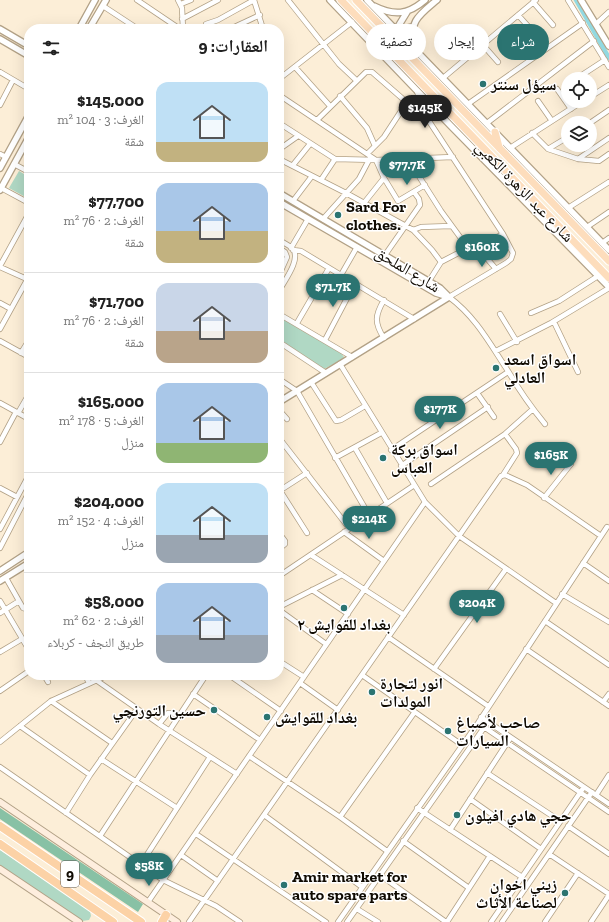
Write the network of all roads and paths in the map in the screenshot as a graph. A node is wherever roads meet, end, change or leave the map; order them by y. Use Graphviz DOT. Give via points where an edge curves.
graph roads {
  1 [pos="95,0"];
  2 [pos="137,0"];
  3 [pos="149,0"];
  4 [pos="191,0"];
  5 [pos="218,0"];
  6 [pos="261,0"];
  7 [pos="288,0"];
  8 [pos="330,0"];
  9 [pos="341,0"];
  10 [pos="356,0"];
  11 [pos="425,0"];
  12 [pos="437,0"];
  13 [pos="568,0"];
  14 [pos="581,0"];
  15 [pos="255,1"];
  16 [pos="370,1"];
  17 [pos="535,1"];
  18 [pos="179,2"];
  19 [pos="104,3"];
  20 [pos="143,4"];
  21 [pos="407,12"];
  22 [pos="609,12"];
  23 [pos="260,15"];
  24 [pos="518,15"];
  25 [pos="182,19"];
  26 [pos="352,22"];
  27 [pos="583,23"];
  28 [pos="82,24"];
  29 [pos="92,24"];
  30 [pos="131,24"];
  31 [pos="173,24"];
  32 [pos="182,24"];
  33 [pos="206,24"];
  34 [pos="241,24"];
  35 [pos="262,24"];
  36 [pos="392,24"];
  37 [pos="399,24"];
  38 [pos="414,24"];
  39 [pos="507,24"];
  40 [pos="526,24"];
  41 [pos="596,24"];
  42 [pos="553,25"];
  43 [pos="0,30"];
  44 [pos="497,33"];
  45 [pos="0,39"];
  46 [pos="489,40"];
  47 [pos="594,41"];
  48 [pos="24,43"];
  49 [pos="324,45"];
  50 [pos="609,46"];
  51 [pos="489,52"];
  52 [pos="24,53"];
  53 [pos="426,60"];
  54 [pos="465,60"];
  55 [pos="605,60"];
  56 [pos="498,62"];
  57 [pos="295,67"];
  58 [pos="609,67"];
  59 [pos="0,72"];
  60 [pos="587,72"];
  61 [pos="284,76"];
  62 [pos="444,78"];
  63 [pos="13,80"];
  64 [pos="356,80"];
  65 [pos="609,85"];
  66 [pos="24,86"];
  67 [pos="557,89"];
  68 [pos="417,91"];
  69 [pos="597,93"];
  70 [pos="340,96"];
  71 [pos="284,98"];
  72 [pos="538,101"];
  73 [pos="407,102"];
  74 [pos="468,104"];
  75 [pos="0,105"];
  76 [pos="420,105"];
  77 [pos="330,106"];
  78 [pos="571,109"];
  79 [pos="609,110"];
  80 [pos="597,118"];
  81 [pos="317,120"];
  82 [pos="552,121"];
  83 [pos="24,124"];
  84 [pos="284,126"];
  85 [pos="478,126"];
  86 [pos="492,128"];
  87 [pos="532,133"];
  88 [pos="298,136"];
  89 [pos="609,138"];
  90 [pos="561,141"];
  91 [pos="310,144"];
  92 [pos="24,146"];
  93 [pos="284,146"];
  94 [pos="375,146"];
  95 [pos="498,147"];
  96 [pos="510,148"];
  97 [pos="548,149"];
  98 [pos="0,154"];
  99 [pos="367,154"];
  100 [pos="609,154"];
  101 [pos="454,157"];
  102 [pos="6,158"];
  103 [pos="335,159"];
  104 [pos="408,159"];
  105 [pos="578,159"];
  106 [pos="369,160"];
  107 [pos="376,160"];
  108 [pos="284,161"];
  109 [pos="14,164"];
  110 [pos="293,165"];
  111 [pos="0,168"];
  112 [pos="24,169"];
  113 [pos="312,176"];
  114 [pos="384,178"];
  115 [pos="321,180"];
  116 [pos="609,182"];
  117 [pos="425,185"];
  118 [pos="0,189"];
  119 [pos="414,192"];
  120 [pos="346,193"];
  121 [pos="284,196"];
  122 [pos="24,201"];
  123 [pos="293,201"];
  124 [pos="364,203"];
  125 [pos="284,205"];
  126 [pos="568,208"];
  127 [pos="609,212"];
  128 [pos="308,219"];
  129 [pos="324,219"];
  130 [pos="570,220"];
  131 [pos="24,221"];
  132 [pos="406,226"];
  133 [pos="451,226"];
  134 [pos="560,227"];
  135 [pos="587,227"];
  136 [pos="413,230"];
  137 [pos="503,234"];
  138 [pos="584,235"];
  139 [pos="609,238"];
  140 [pos="284,243"];
  141 [pos="602,243"];
  142 [pos="576,244"];
  143 [pos="357,248"];
  144 [pos="468,248"];
  145 [pos="478,248"];
  146 [pos="292,249"];
  147 [pos="609,250"];
  148 [pos="284,251"];
  149 [pos="385,255"];
  150 [pos="609,260"];
  151 [pos="440,262"];
  152 [pos="284,263"];
  153 [pos="0,266"];
  154 [pos="329,268"];
  155 [pos="496,269"];
  156 [pos="341,275"];
  157 [pos="598,276"];
  158 [pos="24,278"];
  159 [pos="609,278"];
  160 [pos="429,281"];
  161 [pos="284,282"];
  162 [pos="355,283"];
  163 [pos="24,287"];
  164 [pos="609,287"];
  165 [pos="449,297"];
  166 [pos="384,300"];
  167 [pos="0,303"];
  168 [pos="11,309"];
  169 [pos="531,313"];
  170 [pos="500,314"];
  171 [pos="284,316"];
  172 [pos="414,319"];
  173 [pos="554,322"];
  174 [pos="297,323"];
  175 [pos="0,329"];
  176 [pos="384,338"];
  177 [pos="325,340"];
  178 [pos="0,341"];
  179 [pos="517,342"];
  180 [pos="284,345"];
  181 [pos="24,348"];
  182 [pos="496,351"];
  183 [pos="21,353"];
  184 [pos="24,354"];
  185 [pos="352,357"];
  186 [pos="340,364"];
  187 [pos="508,372"];
  188 [pos="578,372"];
  189 [pos="326,373"];
  190 [pos="284,382"];
  191 [pos="311,382"];
  192 [pos="297,391"];
  193 [pos="477,393"];
  194 [pos="284,399"];
  195 [pos="24,402"];
  196 [pos="0,403"];
  197 [pos="365,406"];
  198 [pos="488,407"];
  199 [pos="533,409"];
  200 [pos="17,412"];
  201 [pos="24,416"];
  202 [pos="284,416"];
  203 [pos="494,416"];
  204 [pos="287,419"];
  205 [pos="544,424"];
  206 [pos="381,433"];
  207 [pos="505,434"];
  208 [pos="0,442"];
  209 [pos="284,444"];
  210 [pos="355,448"];
  211 [pos="391,450"];
  212 [pos="336,458"];
  213 [pos="571,464"];
  214 [pos="401,466"];
  215 [pos="307,473"];
  216 [pos="503,475"];
  217 [pos="24,484"];
  218 [pos="431,484"];
  219 [pos="413,486"];
  220 [pos="284,487"];
  221 [pos="0,488"];
  222 [pos="17,497"];
  223 [pos="284,498"];
  224 [pos="544,498"];
  225 [pos="24,502"];
  226 [pos="425,502"];
  227 [pos="387,503"];
  228 [pos="369,515"];
  229 [pos="607,527"];
  230 [pos="349,528"];
  231 [pos="0,529"];
  232 [pos="344,532"];
  233 [pos="307,533"];
  234 [pos="459,536"];
  235 [pos="601,536"];
  236 [pos="0,548"];
  237 [pos="24,555"];
  238 [pos="311,555"];
  239 [pos="384,562"];
  240 [pos="583,563"];
  241 [pos="24,566"];
  242 [pos="0,570"];
  243 [pos="506,570"];
  244 [pos="284,573"];
  245 [pos="342,575"];
  246 [pos="6,578"];
  247 [pos="0,581"];
  248 [pos="609,581"];
  249 [pos="312,590"];
  250 [pos="365,590"];
  251 [pos="562,594"];
  252 [pos="0,601"];
  253 [pos="19,601"];
  254 [pos="556,603"];
  255 [pos="284,605"];
  256 [pos="24,608"];
  257 [pos="5,610"];
  258 [pos="284,612"];
  259 [pos="0,613"];
  260 [pos="348,614"];
  261 [pos="404,615"];
  262 [pos="544,621"];
  263 [pos="609,622"];
  264 [pos="388,637"];
  265 [pos="22,639"];
  266 [pos="24,642"];
  267 [pos="326,644"];
  268 [pos="526,649"];
  269 [pos="0,652"];
  270 [pos="284,664"];
  271 [pos="609,665"];
  272 [pos="434,669"];
  273 [pos="24,674"];
  274 [pos="362,675"];
  275 [pos="304,677"];
  276 [pos="88,680"];
  277 [pos="96,680"];
  278 [pos="203,680"];
  279 [pos="236,680"];
  280 [pos="90,683"];
  281 [pos="300,683"];
  282 [pos="0,691"];
  283 [pos="193,694"];
  284 [pos="609,694"];
  285 [pos="51,701"];
  286 [pos="603,702"];
  287 [pos="488,706"];
  288 [pos="609,706"];
  289 [pos="137,709"];
  290 [pos="281,710"];
  291 [pos="338,710"];
  292 [pos="414,713"];
  293 [pos="179,716"];
  294 [pos="481,717"];
  295 [pos="488,722"];
  296 [pos="478,723"];
  297 [pos="159,724"];
  298 [pos="20,726"];
  299 [pos="484,727"];
  300 [pos="170,731"];
  301 [pos="511,737"];
  302 [pos="260,740"];
  303 [pos="0,742"];
  304 [pos="112,743"];
  305 [pos="507,743"];
  306 [pos="462,745"];
  307 [pos="210,756"];
  308 [pos="249,756"];
  309 [pos="101,759"];
  310 [pos="546,761"];
  311 [pos="542,766"];
  312 [pos="0,767"];
  313 [pos="487,773"];
  314 [pos="90,774"];
  315 [pos="237,774"];
  316 [pos="609,775"];
  317 [pos="135,781"];
  318 [pos="287,782"];
  319 [pos="584,787"];
  320 [pos="580,792"];
  321 [pos="594,793"];
  322 [pos="588,797"];
  323 [pos="470,800"];
  324 [pos="0,802"];
  325 [pos="609,804"];
  326 [pos="177,808"];
  327 [pos="417,808"];
  328 [pos="424,812"];
  329 [pos="609,812"];
  330 [pos="66,813"];
  331 [pos="264,815"];
  332 [pos="340,817"];
  333 [pos="560,821"];
  334 [pos="568,826"];
  335 [pos="1,827"];
  336 [pos="450,830"];
  337 [pos="196,834"];
  338 [pos="100,836"];
  339 [pos="403,841"];
  340 [pos="0,844"];
  341 [pos="541,849"];
  342 [pos="387,851"];
  343 [pos="549,854"];
  344 [pos="609,854"];
  345 [pos="180,855"];
  346 [pos="490,856"];
  347 [pos="233,860"];
  348 [pos="140,864"];
  349 [pos="0,869"];
  350 [pos="578,873"];
  351 [pos="380,875"];
  352 [pos="522,877"];
  353 [pos="163,880"];
  354 [pos="218,881"];
  355 [pos="362,887"];
  356 [pos="469,888"];
  357 [pos="609,894"];
  358 [pos="204,900"];
  359 [pos="148,902"];
  360 [pos="357,909"];
  361 [pos="164,918"];
  362 [pos="102,919"];
  363 [pos="79,922"];
  364 [pos="113,922"];
  365 [pos="141,922"];
  366 [pos="177,922"];
  367 [pos="190,922"];
  368 [pos="240,922"];
  369 [pos="326,922"];
  370 [pos="338,922"];
  371 [pos="347,922"];
  372 [pos="378,922"];
  373 [pos="446,922"];
  374 [pos="491,922"];
  375 [pos="502,922"];
  376 [pos="545,922"];
  377 [pos="592,922"];
  1 -- 28 [label="street"];
  2 -- 20 [label="street"];
  3 -- 20 [label="street"];
  4 -- 18 [label="street"];
  5 -- 25 [label="street"];
  6 -- 15 [label="street"];
  7 -- 49 [label="street"];
  8 -- 26 [label="street"];
  9 -- 134 [label="main road, شارع عبد الزهرة الكعبي"];
  10 -- 85 [label="main road, شارع عبد الزهرة الكعبي"];
  11 -- 21 [label="street" via="414,10"];
  12 -- 38 [label="street" via="420,14"];
  13 -- 27 [label="street"];
  14 -- 41 [label="street"];
  15 -- 23 [label="street"];
  15 -- 33 [label="street"];
  16 -- 21 [label="street" via="386,11"];
  16 -- 36 [label="street"];
  17 -- 24 [label="street"];
  17 -- 42 [label="street"];
  18 -- 25 [label="street"];
  19 -- 29 [label="street"];
  19 -- 30 [label="street"];
  20 -- 31 [label="street"];
  21 -- 37 [label="street"];
  22 -- 41 [label="street"];
  23 -- 34 [label="street"];
  23 -- 35 [label="street"];
  24 -- 39 [label="street"];
  24 -- 40 [label="street"];
  25 -- 32 [label="street"];
  26 -- 49 [label="street"];
  26 -- 68 [label="street"];
  27 -- 47 [label="street"];
  27 -- 74 [label="street"];
  41 -- 50 [label="street"];
  43 -- 48 [label="street"];
  44 -- 46 [label="street"];
  45 -- 52 [label="street"];
  47 -- 55 [label="street"];
  47 -- 86 [label="street"];
  49 -- 57 [label="street"];
  49 -- 64 [label="street"];
  51 -- 56 [label="street"];
  53 -- 62 [label="street"];
  54 -- 62 [label="street"];
  55 -- 58 [label="street"];
  55 -- 60 [label="street"];
  57 -- 61 [label="street"];
  57 -- 77 [label="street"];
  59 -- 63 [label="street"];
  62 -- 74 [label="street"];
  63 -- 66 [label="street"];
  63 -- 75 [label="street"];
  64 -- 70 [label="street"];
  64 -- 73 [label="street" via="366,72 372,72"];
  65 -- 69 [label="street"];
  67 -- 78 [label="street"];
  68 -- 76 [label="street"];
  68 -- 157 [label="street"];
  70 -- 77 [label="street"];
  70 -- 94 [label="street" via="367,128"];
  71 -- 81 [label="street"];
  72 -- 82 [label="street"];
  73 -- 76 [label="street"];
  73 -- 94 [label="street"];
  74 -- 86 [label="street"];
  76 -- 101 [label="street"];
  77 -- 81 [label="street"];
  78 -- 82 [label="street"];
  79 -- 80 [label="street"];
  81 -- 99 [label="street"];
  82 -- 87 [label="street"];
  83 -- 102 [label="street"];
  84 -- 88 [label="street"];
  85 -- 86 [label="main road"];
  85 -- 95 [label="main road, شارع عبد الزهرة الكعبي"];
  86 -- 95 [label="main road"];
  86 -- 96 [label="street"];
  87 -- 96 [label="street"];
  87 -- 97 [label="street"];
  88 -- 91 [label="street"];
  88 -- 93 [label="street"];
  89 -- 105 [label="street"];
  90 -- 97 [label="street"];
  91 -- 103 [label="street"];
  91 -- 110 [label="street"];
  92 -- 109 [label="street"];
  94 -- 99 [label="street"];
  95 -- 130 [label="main road, شارع عبد الزهرة الكعبي"];
  96 -- 126 [label="street"];
  97 -- 105 [label="street"];
  98 -- 102 [label="street"];
  99 -- 107 [label="street"];
  100 -- 105 [label="street" via="599,161"];
  101 -- 104 [label="street"];
  101 -- 137 [label="street"];
  102 -- 111 [label="street"];
  103 -- 106 [label="street"];
  103 -- 115 [label="street"];
  104 -- 107 [label="street"];
  104 -- 117 [label="street"];
  106 -- 107 [label="street"];
  106 -- 120 [label="street" via="359,179"];
  107 -- 114 [label="street"];
  108 -- 110 [label="street"];
  109 -- 112 [label="street"];
  109 -- 118 [label="street"];
  110 -- 113 [label="street"];
  113 -- 115 [label="street"];
  113 -- 123 [label="street"];
  114 -- 119 [label="street" via="398,201"];
  114 -- 124 [label="street"];
  115 -- 120 [label="street"];
  116 -- 126 [label="street"];
  117 -- 119 [label="street"];
  117 -- 133 [label="street"];
  118 -- 122 [label="street"];
  119 -- 132 [label="street" via="420,205"];
  120 -- 124 [label="street"];
  120 -- 129 [label="street"];
  121 -- 123 [label="street, شارع الملحق"];
  123 -- 129 [label="street, شارع الملحق"];
  124 -- 132 [label="street"];
  125 -- 128 [label="street, شارع الملحق"];
  126 -- 135 [label="street"];
  127 -- 135 [label="street"];
  128 -- 143 [label="street, شارع الملحق"];
  128 -- 146 [label="street"];
  129 -- 149 [label="street, شارع الملحق"];
  130 -- 134 [label="main road" via="566,226"];
  130 -- 138 [label="main road, شارع عبد الزهرة الكعبي"];
  131 -- 153 [label="street"];
  132 -- 136 [label="street"];
  132 -- 149 [label="street"];
  133 -- 136 [label="street" via="421,227"];
  133 -- 144 [label="street"];
  134 -- 142 [label="main road, شارع عبد الزهرة الكعبي"];
  135 -- 141 [label="street"];
  136 -- 151 [label="street"];
  137 -- 145 [label="street"];
  137 -- 155 [label="street" via="514,253 511,259"];
  138 -- 142 [label="main road" via="578,238"];
  138 -- 150 [label="main road, شارع عبد الزهرة الكعبي"];
  139 -- 141 [label="street"];
  140 -- 146 [label="street"];
  141 -- 147 [label="street"];
  142 -- 159 [label="main road, شارع عبد الزهرة الكعبي"];
  143 -- 156 [label="street"];
  143 -- 165 [label="street, شارع الملحق" via="438,295"];
  144 -- 145 [label="street"];
  144 -- 151 [label="street"];
  145 -- 155 [label="street"];
  146 -- 154 [label="street" via="299,250"];
  146 -- 161 [label="street" via="295,254 294,263"];
  148 -- 152 [label="street" via="287,256"];
  149 -- 160 [label="street, شارع الملحق"];
  151 -- 160 [label="street"];
  153 -- 158 [label="street"];
  154 -- 156 [label="street"];
  154 -- 174 [label="street"];
  155 -- 165 [label="street"];
  156 -- 162 [label="street"];
  157 -- 164 [label="street"];
  157 -- 169 [label="street" via="559,301"];
  160 -- 165 [label="street, شارع الملحق"];
  162 -- 166 [label="street"];
  162 -- 177 [label="street"];
  163 -- 168 [label="street"];
  164 -- 173 [label="street"];
  165 -- 172 [label="street"];
  165 -- 182 [label="street" via="462,306 478,324"];
  166 -- 172 [label="street"];
  166 -- 176 [label="street" via="377,312 376,320 376,325"];
  167 -- 168 [label="street"];
  168 -- 175 [label="street"];
  170 -- 179 [label="street"];
  171 -- 174 [label="street"];
  172 -- 176 [label="street"];
  173 -- 179 [label="street"];
  173 -- 188 [label="street"];
  174 -- 177 [label="street"];
  176 -- 185 [label="street"];
  177 -- 185 [label="street"];
  178 -- 183 [label="street"];
  179 -- 182 [label="street"];
  180 -- 189 [label="street"];
  181 -- 183 [label="street"];
  182 -- 187 [label="street"];
  183 -- 184 [label="street"];
  185 -- 186 [label="street"];
  186 -- 189 [label="street"];
  186 -- 197 [label="street"];
  187 -- 193 [label="street"];
  187 -- 199 [label="street"];
  189 -- 191 [label="street"];
  190 -- 192 [label="street"];
  191 -- 192 [label="street"];
  191 -- 197 [label="street" via="334,420 341,420"];
  192 -- 194 [label="street"];
  192 -- 212 [label="street"];
  193 -- 198 [label="street"];
  193 -- 211 [label="street"];
  195 -- 200 [label="street"];
  196 -- 200 [label="street"];
  197 -- 206 [label="street"];
  198 -- 203 [label="street"];
  198 -- 214 [label="street"];
  199 -- 205 [label="street"];
  199 -- 207 [label="street"];
  200 -- 201 [label="street"];
  200 -- 208 [label="street"];
  202 -- 204 [label="street"];
  206 -- 210 [label="street"];
  206 -- 211 [label="street"];
  207 -- 216 [label="street" via="517,452"];
  207 -- 218 [label="street"];
  209 -- 215 [label="street"];
  210 -- 212 [label="street"];
  210 -- 227 [label="street"];
  211 -- 214 [label="street"];
  212 -- 228 [label="street"];
  213 -- 224 [label="street"];
  214 -- 219 [label="street"];
  215 -- 220 [label="street"];
  215 -- 230 [label="street"];
  216 -- 224 [label="street" via="528,486"];
  216 -- 234 [label="street"];
  217 -- 222 [label="street"];
  219 -- 226 [label="street"];
  219 -- 227 [label="street"];
  221 -- 222 [label="street"];
  222 -- 231 [label="street"];
  223 -- 233 [label="street"];
  224 -- 235 [label="street"];
  225 -- 236 [label="street"];
  226 -- 234 [label="street"];
  226 -- 239 [label="street"];
  227 -- 228 [label="street"];
  228 -- 230 [label="street"];
  229 -- 235 [label="street"];
  230 -- 232 [label="street"];
  232 -- 238 [label="street"];
  232 -- 239 [label="street"];
  234 -- 243 [label="street"];
  234 -- 261 [label="street"];
  235 -- 240 [label="street"];
  237 -- 242 [label="street"];
  238 -- 244 [label="street"];
  238 -- 245 [label="street"];
  239 -- 250 [label="street"];
  240 -- 248 [label="street"];
  240 -- 251 [label="street"];
  241 -- 246 [label="street"];
  243 -- 254 [label="street"];
  243 -- 272 [label="street"];
  245 -- 249 [label="street"];
  245 -- 250 [label="street"];
  246 -- 247 [label="street"];
  246 -- 253 [label="street"];
  249 -- 255 [label="street"];
  249 -- 260 [label="street"];
  250 -- 260 [label="street"];
  250 -- 261 [label="street"];
  251 -- 254 [label="street"];
  251 -- 263 [label="street"];
  252 -- 257 [label="street"];
  253 -- 256 [label="street"];
  253 -- 257 [label="street"];
  254 -- 262 [label="street"];
  257 -- 259 [label="street"];
  257 -- 265 [label="street"];
  258 -- 267 [label="street"];
  260 -- 267 [label="street"];
  261 -- 264 [label="street"];
  262 -- 268 [label="street"];
  262 -- 271 [label="street"];
  264 -- 272 [label="street"];
  264 -- 274 [label="street"];
  265 -- 266 [label="street"];
  265 -- 269 [label="street"];
  267 -- 275 [label="street"];
  268 -- 286 [label="street"];
  268 -- 287 [label="street"];
  270 -- 275 [label="street"];
  272 -- 287 [label="street"];
  273 -- 282 [label="street"];
  274 -- 291 [label="street"];
  274 -- 292 [label="street"];
  275 -- 281 [label="street"];
  276 -- 280 [label="street"];
  277 -- 280 [label="street"];
  277 -- 289 [label="street"];
  278 -- 283 [label="street"];
  279 -- 290 [label="street"];
  280 -- 285 [label="street"];
  281 -- 290 [label="street"];
  281 -- 291 [label="street"];
  283 -- 293 [label="street"];
  283 -- 302 [label="street"];
  284 -- 286 [label="street"];
  285 -- 298 [label="street"];
  285 -- 304 [label="street"];
  286 -- 288 [label="street"];
  287 -- 294 [label="street"];
  289 -- 297 [label="street"];
  289 -- 304 [label="street"];
  290 -- 302 [label="street"];
  291 -- 318 [label="street"];
  292 -- 306 [label="street"];
  292 -- 332 [label="street"];
  293 -- 297 [label="street" via="168,713"];
  293 -- 300 [label="street"];
  294 -- 295 [label="street"];
  294 -- 296 [label="street"];
  295 -- 299 [label="street"];
  295 -- 301 [label="street"];
  296 -- 299 [label="street"];
  296 -- 306 [label="street"];
  297 -- 300 [label="street"];
  298 -- 303 [label="street"];
  298 -- 314 [label="street"];
  299 -- 305 [label="street"];
  299 -- 328 [label="street"];
  300 -- 307 [label="street"];
  300 -- 317 [label="street"];
  301 -- 305 [label="street"];
  301 -- 310 [label="street"];
  302 -- 308 [label="street"];
  304 -- 309 [label="street"];
  305 -- 311 [label="street"];
  305 -- 313 [label="street"];
  306 -- 327 [label="street"];
  307 -- 315 [label="street"];
  307 -- 326 [label="street"];
  308 -- 315 [label="street"];
  308 -- 318 [label="street"];
  309 -- 314 [label="street"];
  309 -- 317 [label="street"];
  310 -- 311 [label="street"];
  310 -- 319 [label="street"];
  311 -- 320 [label="street"];
  312 -- 330 [label="street"];
  313 -- 323 [label="street"];
  313 -- 333 [label="street"];
  314 -- 330 [label="street"];
  315 -- 337 [label="street"];
  316 -- 321 [label="street"];
  317 -- 326 [label="street"];
  317 -- 338 [label="street"];
  318 -- 331 [label="street"];
  318 -- 332 [label="street"];
  319 -- 320 [label="street"];
  319 -- 321 [label="street"];
  320 -- 322 [label="street"];
  320 -- 333 [label="street"];
  321 -- 322 [label="street"];
  321 -- 325 [label="street"];
  322 -- 329 [label="street"];
  322 -- 334 [label="street"];
  323 -- 336 [label="street"];
  323 -- 341 [label="street"];
  324 -- 359 [label="main road"];
  326 -- 348 [label="street"];
  327 -- 328 [label="street"];
  327 -- 342 [label="street"];
  328 -- 336 [label="street"];
  328 -- 339 [label="street"];
  330 -- 338 [label="street"];
  331 -- 347 [label="street"];
  331 -- 355 [label="street"];
  332 -- 342 [label="street"];
  333 -- 341 [label="street"];
  334 -- 343 [label="street"];
  334 -- 344 [label="street"];
  335 -- 365 [label="highway, 9"];
  336 -- 346 [label="street"];
  337 -- 345 [label="street"];
  337 -- 347 [label="street"];
  338 -- 348 [label="street"];
  339 -- 351 [label="street"];
  339 -- 356 [label="street"];
  340 -- 362 [label="highway, 9"];
  341 -- 352 [label="street"];
  342 -- 355 [label="street"];
  343 -- 350 [label="street"];
  343 -- 375 [label="street"];
  345 -- 353 [label="street"];
  345 -- 354 [label="street"];
  346 -- 352 [label="street"];
  346 -- 356 [label="street"];
  347 -- 354 [label="street"];
  347 -- 369 [label="street"];
  348 -- 353 [label="street"];
  349 -- 363 [label="main road"];
  350 -- 357 [label="street"];
  350 -- 376 [label="street"];
  351 -- 360 [label="street"];
  351 -- 373 [label="street"];
  352 -- 374 [label="street"];
  353 -- 358 [label="street"];
  353 -- 359 [label="street"];
  354 -- 358 [label="street"];
  355 -- 370 [label="street"];
  356 -- 373 [label="street"];
  357 -- 377 [label="street"];
  358 -- 367 [label="street"];
  358 -- 368 [label="street"];
  359 -- 361 [label="main road"];
  360 -- 371 [label="street"];
  360 -- 372 [label="street"];
  361 -- 366 [label="main road"];
  362 -- 364 [label="highway, 9"];
}
